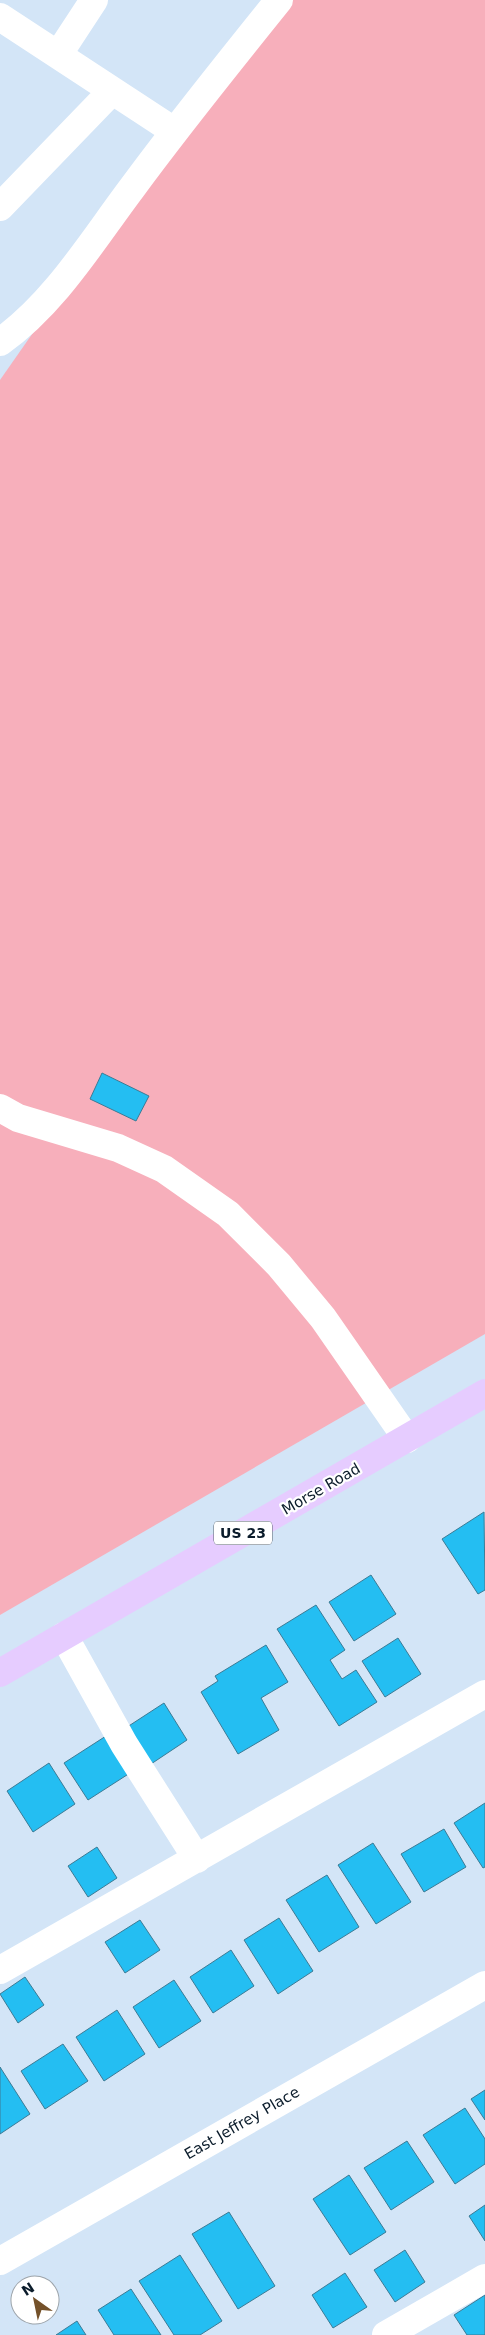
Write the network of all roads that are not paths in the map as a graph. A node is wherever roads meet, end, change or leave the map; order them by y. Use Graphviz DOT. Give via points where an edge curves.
graph roads {
  1 [pos="94,0"];
  2 [pos="279,0"];
  3 [pos="0,17"];
  4 [pos="58,55"];
  5 [pos="112,91"];
  6 [pos="174,131"];
  7 [pos="0,207"];
  8 [pos="0,342"];
  9 [pos="0,1108"];
  10 [pos="485,1394"];
  11 [pos="407,1439"];
  12 [pos="64,1636"];
  13 [pos="0,1673"];
  14 [pos="485,1694"];
  15 [pos="197,1859"];
  16 [pos="0,1970"];
  17 [pos="485,1985"];
  18 [pos="0,2261"];
  19 [pos="485,2278"];
  20 [pos="386,2335"];
  1 -- 4 [label="street"];
  2 -- 6 [label="street"];
  3 -- 4 [label="street"];
  4 -- 5 [label="street"];
  5 -- 6 [label="street"];
  5 -- 7 [label="street"];
  6 -- 8 [label="street" via="49,298 18,330"];
  9 -- 11 [label="street" via="18,1118 118,1148 156,1166 228,1214 279,1265 323,1318"];
  10 -- 11 [label="main road, Morse Road / US 23"];
  11 -- 12 [label="main road, Morse Road / US 23"];
  12 -- 13 [label="main road, Morse Road / US 23"];
  12 -- 15 [label="street" via="124,1744"];
  14 -- 15 [label="street"];
  15 -- 16 [label="street"];
  17 -- 18 [label="street, East Jeffrey Place"];
  19 -- 20 [label="street"];
}
